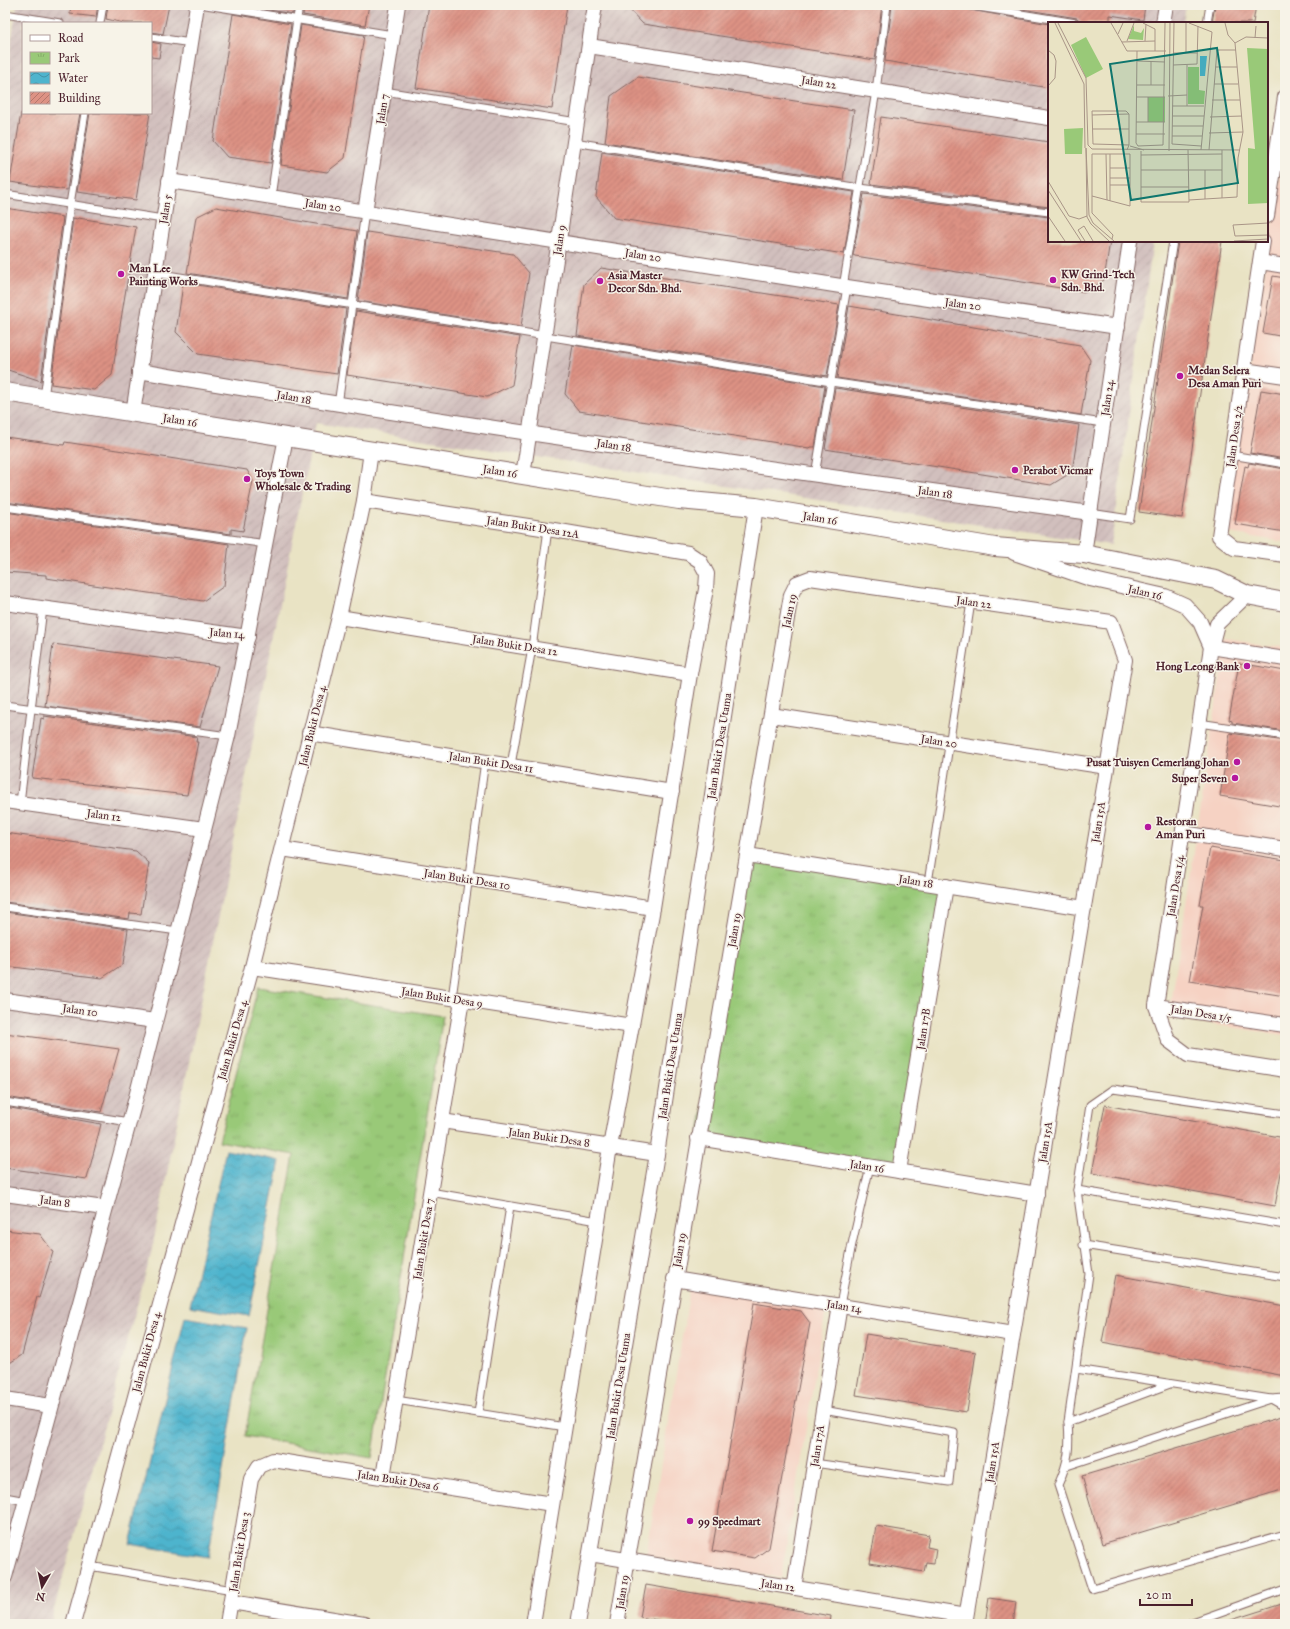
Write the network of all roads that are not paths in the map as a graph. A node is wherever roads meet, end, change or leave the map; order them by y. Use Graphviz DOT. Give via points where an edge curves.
graph roads {
  1 [pos="103,5"];
  2 [pos="197,5"];
  3 [pos="206,5"];
  4 [pos="299,5"];
  5 [pos="398,5"];
  6 [pos="595,5"];
  7 [pos="887,5"];
  8 [pos="966,5"];
  9 [pos="1166,5"];
  10 [pos="1210,5"];
  11 [pos="5,14"];
  12 [pos="297,19"];
  13 [pos="54,22"];
  14 [pos="100,22"];
  15 [pos="1070,22"];
  16 [pos="1163,22"];
  17 [pos="1207,22"];
  18 [pos="393,35"];
  19 [pos="152,37"];
  20 [pos="191,43"];
  21 [pos="589,46"];
  22 [pos="876,91"];
  23 [pos="384,92"];
  24 [pos="1285,97"];
  25 [pos="85,114"];
  26 [pos="1048,118"];
  27 [pos="577,122"];
  28 [pos="574,142"];
  29 [pos="1279,173"];
  30 [pos="169,181"];
  31 [pos="860,188"];
  32 [pos="5,194"];
  33 [pos="271,197"];
  34 [pos="70,204"];
  35 [pos="365,212"];
  36 [pos="1048,212"];
  37 [pos="1268,212"];
  38 [pos="163,219"];
  39 [pos="558,242"];
  40 [pos="1130,242"];
  41 [pos="1173,242"];
  42 [pos="1263,242"];
  43 [pos="1260,262"];
  44 [pos="1285,266"];
  45 [pos="155,272"];
  46 [pos="845,287"];
  47 [pos="352,304"];
  48 [pos="1118,327"];
  49 [pos="544,335"];
  50 [pos="1244,370"];
  51 [pos="139,371"];
  52 [pos="1285,376"];
  53 [pos="831,382"];
  54 [pos="5,392"];
  55 [pos="44,399"];
  56 [pos="338,405"];
  57 [pos="132,413"];
  58 [pos="1103,423"];
  59 [pos="529,432"];
  60 [pos="286,437"];
  61 [pos="372,451"];
  62 [pos="1231,455"];
  63 [pos="1285,464"];
  64 [pos="522,475"];
  65 [pos="815,475"];
  66 [pos="364,501"];
  67 [pos="5,507"];
  68 [pos="756,507"];
  69 [pos="1090,513"];
  70 [pos="548,529"];
  71 [pos="266,544"];
  72 [pos="995,546"];
  73 [pos="1084,554"];
  74 [pos="1285,555"];
  75 [pos="797,583"];
  76 [pos="1247,595"];
  77 [pos="971,602"];
  78 [pos="1285,602"];
  79 [pos="5,603"];
  80 [pos="43,608"];
  81 [pos="339,617"];
  82 [pos="248,637"];
  83 [pos="1211,647"];
  84 [pos="532,648"];
  85 [pos="1285,659"];
  86 [pos="1125,660"];
  87 [pos="690,674"];
  88 [pos="5,705"];
  89 [pos="31,709"];
  90 [pos="771,715"];
  91 [pos="1199,723"];
  92 [pos="309,733"];
  93 [pos="228,736"];
  94 [pos="1285,736"];
  95 [pos="949,742"];
  96 [pos="485,761"];
  97 [pos="511,766"];
  98 [pos="1107,766"];
  99 [pos="672,792"];
  100 [pos="5,801"];
  101 [pos="20,803"];
  102 [pos="204,829"];
  103 [pos="1183,833"];
  104 [pos="282,849"];
  105 [pos="1285,849"];
  106 [pos="747,855"];
  107 [pos="469,879"];
  108 [pos="928,883"];
  109 [pos="946,886"];
  110 [pos="5,907"];
  111 [pos="653,908"];
  112 [pos="1084,908"];
  113 [pos="178,931"];
  114 [pos="252,967"];
  115 [pos="457,999"];
  116 [pos="5,1000"];
  117 [pos="1156,1006"];
  118 [pos="155,1021"];
  119 [pos="1285,1025"];
  120 [pos="632,1026"];
  121 [pos="1285,1070"];
  122 [pos="5,1102"];
  123 [pos="1285,1114"];
  124 [pos="442,1121"];
  125 [pos="129,1122"];
  126 [pos="698,1138"];
  127 [pos="610,1147"];
  128 [pos="656,1154"];
  129 [pos="870,1166"];
  130 [pos="899,1171"];
  131 [pos="1077,1190"];
  132 [pos="430,1192"];
  133 [pos="5,1194"];
  134 [pos="1036,1194"];
  135 [pos="510,1206"];
  136 [pos="104,1208"];
  137 [pos="598,1220"];
  138 [pos="1285,1225"];
  139 [pos="1084,1245"];
  140 [pos="1285,1277"];
  141 [pos="674,1279"];
  142 [pos="840,1305"];
  143 [pos="1013,1334"];
  144 [pos="1076,1369"];
  145 [pos="1172,1384"];
  146 [pos="1285,1398"];
  147 [pos="5,1399"];
  148 [pos="396,1400"];
  149 [pos="1271,1400"];
  150 [pos="51,1406"];
  151 [pos="1285,1407"];
  152 [pos="823,1410"];
  153 [pos="478,1413"];
  154 [pos="1068,1422"];
  155 [pos="565,1427"];
  156 [pos="814,1463"];
  157 [pos="1067,1466"];
  158 [pos="383,1477"];
  159 [pos="251,1479"];
  160 [pos="5,1497"];
  161 [pos="26,1500"];
  162 [pos="552,1504"];
  163 [pos="1285,1534"];
  164 [pos="590,1554"];
  165 [pos="628,1560"];
  166 [pos="89,1566"];
  167 [pos="5,1577"];
  168 [pos="794,1588"];
  169 [pos="1285,1589"];
  170 [pos="232,1596"];
  171 [pos="965,1620"];
  172 [pos="73,1624"];
  173 [pos="227,1624"];
  174 [pos="364,1624"];
  175 [pos="533,1624"];
  176 [pos="578,1624"];
  177 [pos="617,1624"];
  178 [pos="1186,1624"];
  1 -- 14 [label="lane"];
  2 -- 20 [label="street, Jalan 5"];
  3 -- 12 [label="lane"];
  4 -- 12 [label="lane"];
  5 -- 18 [label="street, Jalan 7"];
  6 -- 21 [label="street, Jalan 9"];
  7 -- 22 [label="lane"];
  8 -- 15 [label="lane"];
  9 -- 16 [label="street"];
  10 -- 17 [label="lane"];
  11 -- 13 [label="lane"];
  12 -- 18 [label="lane"];
  12 -- 33 [label="lane"];
  18 -- 23 [label="street, Jalan 7"];
  19 -- 20 [label="lane"];
  20 -- 30 [label="street, Jalan 5"];
  21 -- 22 [label="street, Jalan 22"];
  21 -- 27 [label="street, Jalan 9"];
  22 -- 26 [label="street, Jalan 22"];
  22 -- 31 [label="lane"];
  23 -- 27 [label="lane"];
  23 -- 35 [label="street, Jalan 7"];
  24 -- 29 [label="street"];
  25 -- 34 [label="lane"];
  27 -- 28 [label="street, Jalan 9"];
  28 -- 31 [label="lane"];
  28 -- 39 [label="street, Jalan 9"];
  29 -- 37 [label="street"];
  30 -- 33 [label="street, Jalan 20"];
  30 -- 38 [label="street, Jalan 5"];
  31 -- 36 [label="lane"];
  31 -- 46 [label="lane"];
  32 -- 34 [label="lane"];
  33 -- 35 [label="street, Jalan 20"];
  34 -- 38 [label="lane"];
  34 -- 55 [label="lane"];
  35 -- 39 [label="street, Jalan 20"];
  35 -- 47 [label="lane"];
  38 -- 45 [label="street, Jalan 5"];
  39 -- 46 [label="street, Jalan 20"];
  39 -- 49 [label="street, Jalan 9"];
  40 -- 48 [label="street, Jalan 24"];
  41 -- 69 [label="lane" via="1130,519"];
  42 -- 43 [label="street, Jalan Desa 2/2"];
  43 -- 44 [label="street"];
  43 -- 50 [label="street, Jalan Desa 2/2"];
  45 -- 47 [label="lane"];
  45 -- 51 [label="street, Jalan 5"];
  46 -- 48 [label="street, Jalan 20"];
  46 -- 53 [label="lane"];
  47 -- 49 [label="lane"];
  47 -- 56 [label="lane"];
  48 -- 58 [label="street, Jalan 24"];
  49 -- 53 [label="lane"];
  49 -- 59 [label="street, Jalan 9"];
  50 -- 52 [label="street"];
  50 -- 62 [label="street, Jalan Desa 2/2"];
  51 -- 56 [label="street, Jalan 18"];
  51 -- 57 [label="street, Jalan 5"];
  53 -- 58 [label="lane"];
  53 -- 65 [label="lane"];
  54 -- 55 [label="street, Jalan 16"];
  55 -- 57 [label="street, Jalan 16"];
  56 -- 59 [label="street, Jalan 18"];
  57 -- 60 [label="street, Jalan 16"];
  58 -- 69 [label="street, Jalan 24"];
  59 -- 64 [label="street, Jalan 9"];
  59 -- 65 [label="street, Jalan 18"];
  60 -- 61 [label="street, Jalan 16"];
  60 -- 71 [label="street, Jalan 14"];
  61 -- 64 [label="street, Jalan 16"];
  61 -- 66 [label="street, Jalan Bukit Desa 4"];
  62 -- 63 [label="lane"];
  62 -- 74 [label="street, Jalan Desa 2/2" via="1219,536 1234,548"];
  64 -- 68 [label="street, Jalan 16" via="679,500"];
  65 -- 69 [label="street, Jalan 18"];
  66 -- 70 [label="street, Jalan Bukit Desa 12A"];
  66 -- 81 [label="street, Jalan Bukit Desa 4"];
  67 -- 71 [label="lane"];
  68 -- 72 [label="street, Jalan 16"];
  68 -- 128 [label="street, Jalan Bukit Desa Utama"];
  69 -- 73 [label="street, Jalan 24"];
  70 -- 84 [label="lane"];
  70 -- 87 [label="street, Jalan Bukit Desa 12A" via="688,553 700,561 706,574 706,589"];
  71 -- 82 [label="street, Jalan 14"];
  72 -- 73 [label="street, Jalan 16"];
  72 -- 83 [label="street, Jalan 16" via="1090,579 1165,596 1186,605 1200,622"];
  73 -- 76 [label="street, Jalan 16" via="1216,580"];
  75 -- 77 [label="street, Jalan 22" via="810,578"];
  75 -- 90 [label="street, Jalan 19" via="791,595"];
  76 -- 78 [label="street, Jalan 16"];
  76 -- 83 [label="street" via="1217,624"];
  77 -- 86 [label="street, Jalan 22" via="1111,622"];
  77 -- 95 [label="lane"];
  79 -- 80 [label="street, Jalan 14"];
  80 -- 82 [label="street, Jalan 14"];
  80 -- 89 [label="lane"];
  81 -- 84 [label="street, Jalan Bukit Desa 12"];
  81 -- 92 [label="street, Jalan Bukit Desa 4"];
  82 -- 93 [label="street"];
  83 -- 85 [label="street"];
  83 -- 91 [label="street, Jalan Desa 1/4"];
  84 -- 87 [label="street, Jalan Bukit Desa 12"];
  84 -- 97 [label="lane"];
  86 -- 98 [label="street, Jalan 15A"];
  87 -- 99 [label="street"];
  88 -- 89 [label="lane"];
  89 -- 93 [label="lane"];
  89 -- 101 [label="lane"];
  90 -- 95 [label="street, Jalan 20"];
  90 -- 106 [label="street, Jalan 19"];
  91 -- 94 [label="lane"];
  91 -- 103 [label="street, Jalan Desa 1/4"];
  92 -- 96 [label="street, Jalan Bukit Desa 11"];
  92 -- 104 [label="street, Jalan Bukit Desa 4"];
  93 -- 102 [label="street"];
  95 -- 98 [label="street, Jalan 20"];
  95 -- 108 [label="lane"];
  96 -- 97 [label="street, Jalan Bukit Desa 11"];
  96 -- 107 [label="lane"];
  97 -- 99 [label="street, Jalan Bukit Desa 11"];
  98 -- 112 [label="street, Jalan 15A"];
  99 -- 111 [label="street"];
  100 -- 101 [label="street, Jalan 12"];
  101 -- 102 [label="street, Jalan 12"];
  102 -- 113 [label="street"];
  103 -- 105 [label="street"];
  103 -- 117 [label="street, Jalan Desa 1/4"];
  104 -- 107 [label="street, Jalan Bukit Desa 10"];
  104 -- 114 [label="street, Jalan Bukit Desa 4"];
  106 -- 108 [label="street, Jalan 18"];
  106 -- 126 [label="street, Jalan 19"];
  107 -- 111 [label="street, Jalan Bukit Desa 10"];
  107 -- 115 [label="lane"];
  108 -- 109 [label="street, Jalan 18"];
  109 -- 112 [label="street, Jalan 18"];
  109 -- 130 [label="street, Jalan 17B"];
  110 -- 113 [label="lane"];
  111 -- 120 [label="street"];
  112 -- 134 [label="street, Jalan 15A"];
  113 -- 118 [label="street"];
  114 -- 115 [label="street, Jalan Bukit Desa 9"];
  114 -- 166 [label="street, Jalan Bukit Desa 4"];
  115 -- 120 [label="street, Jalan Bukit Desa 9"];
  115 -- 124 [label="street, Jalan Bukit Desa 7"];
  116 -- 118 [label="street, Jalan 10"];
  117 -- 119 [label="street, Jalan Desa 1/5"];
  117 -- 121 [label="street, Jalan Desa 1/5" via="1168,1040 1188,1055"];
  118 -- 125 [label="street"];
  120 -- 127 [label="street"];
  122 -- 125 [label="lane"];
  123 -- 131 [label="lane" via="1113,1089 1090,1105"];
  124 -- 127 [label="street, Jalan Bukit Desa 8"];
  124 -- 132 [label="street, Jalan Bukit Desa 7"];
  125 -- 136 [label="street"];
  126 -- 129 [label="street, Jalan 16"];
  126 -- 141 [label="street, Jalan 19"];
  127 -- 128 [label="street, Jalan Bukit Desa 8"];
  127 -- 137 [label="street"];
  128 -- 164 [label="street, Jalan Bukit Desa Utama"];
  129 -- 130 [label="street, Jalan 16"];
  129 -- 142 [label="lane"];
  130 -- 134 [label="street, Jalan 16"];
  131 -- 138 [label="lane"];
  131 -- 139 [label="lane"];
  132 -- 135 [label="lane"];
  132 -- 148 [label="street, Jalan Bukit Desa 7"];
  133 -- 136 [label="street, Jalan 8"];
  134 -- 143 [label="street, Jalan 15A"];
  135 -- 137 [label="lane"];
  135 -- 153 [label="lane"];
  136 -- 150 [label="street"];
  137 -- 155 [label="street"];
  139 -- 140 [label="lane"];
  139 -- 144 [label="lane" via="1089,1274"];
  141 -- 142 [label="street, Jalan 14"];
  141 -- 165 [label="street, Jalan 19"];
  142 -- 143 [label="street, Jalan 14"];
  142 -- 152 [label="street, Jalan 17A"];
  143 -- 171 [label="street, Jalan 15A"];
  144 -- 145 [label="lane"];
  144 -- 154 [label="lane"];
  145 -- 149 [label="lane"];
  145 -- 154 [label="lane"];
  146 -- 149 [label="lane"];
  147 -- 150 [label="street"];
  148 -- 153 [label="lane"];
  148 -- 158 [label="street, Jalan Bukit Desa 7"];
  149 -- 151 [label="lane"];
  149 -- 157 [label="lane"];
  150 -- 161 [label="street"];
  152 -- 156 [label="street, Jalan 17A"];
  152 -- 156 [label="lane" via="954,1433 949,1482"];
  153 -- 155 [label="lane"];
  154 -- 157 [label="lane" via="1070,1444"];
  155 -- 162 [label="street"];
  156 -- 168 [label="street, Jalan 17A"];
  157 -- 163 [label="lane" via="1058,1485 1092,1589"];
  158 -- 159 [label="street, Jalan Bukit Desa 6" via="273,1460 259,1466"];
  158 -- 162 [label="street, Jalan Bukit Desa 6"];
  159 -- 170 [label="street, Jalan Bukit Desa 3"];
  160 -- 161 [label="lane"];
  161 -- 167 [label="street"];
  162 -- 175 [label="street"];
  164 -- 165 [label="street, Jalan 12"];
  164 -- 176 [label="street, Jalan Bukit Desa Utama"];
  165 -- 168 [label="street, Jalan 12"];
  165 -- 177 [label="street, Jalan 19"];
  166 -- 170 [label="lane"];
  166 -- 172 [label="street, Jalan Bukit Desa 4"];
  168 -- 171 [label="street, Jalan 12"];
  169 -- 178 [label="lane"];
  170 -- 173 [label="street, Jalan Bukit Desa 3"];
  170 -- 174 [label="street"];
}
